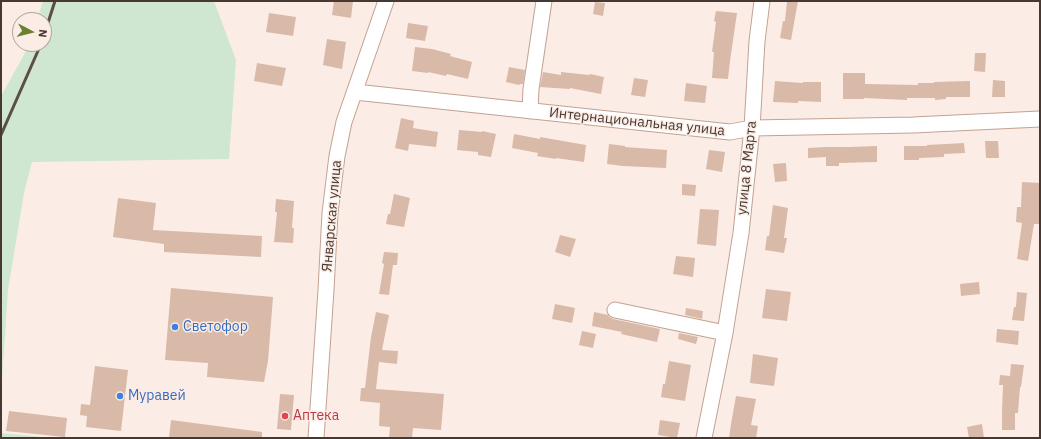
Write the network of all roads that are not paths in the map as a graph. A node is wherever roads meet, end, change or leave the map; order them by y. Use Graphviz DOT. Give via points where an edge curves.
graph roads {
  1 [pos="386,1"];
  2 [pos="544,1"];
  3 [pos="762,1"];
  4 [pos="355,92"];
  5 [pos="530,111"];
  6 [pos="1040,118"];
  7 [pos="752,128"];
  8 [pos="615,310"];
  9 [pos="725,334"];
  10 [pos="316,438"];
  11 [pos="704,438"];
  1 -- 4 [label="street, Январская улица"];
  2 -- 5 [label="street"];
  3 -- 7 [label="street, улица 8 Марта"];
  4 -- 5 [label="street, Интернациональная улица"];
  4 -- 10 [label="street, Январская улица" via="344,122 330,213"];
  5 -- 7 [label="street, Интернациональная улица" via="730,132"];
  6 -- 7 [label="street, Интернациональная улица" via="914,125"];
  7 -- 9 [label="street, улица 8 Марта" via="741,233"];
  8 -- 9 [label="street"];
  9 -- 11 [label="street, улица 8 Марта"];
}
